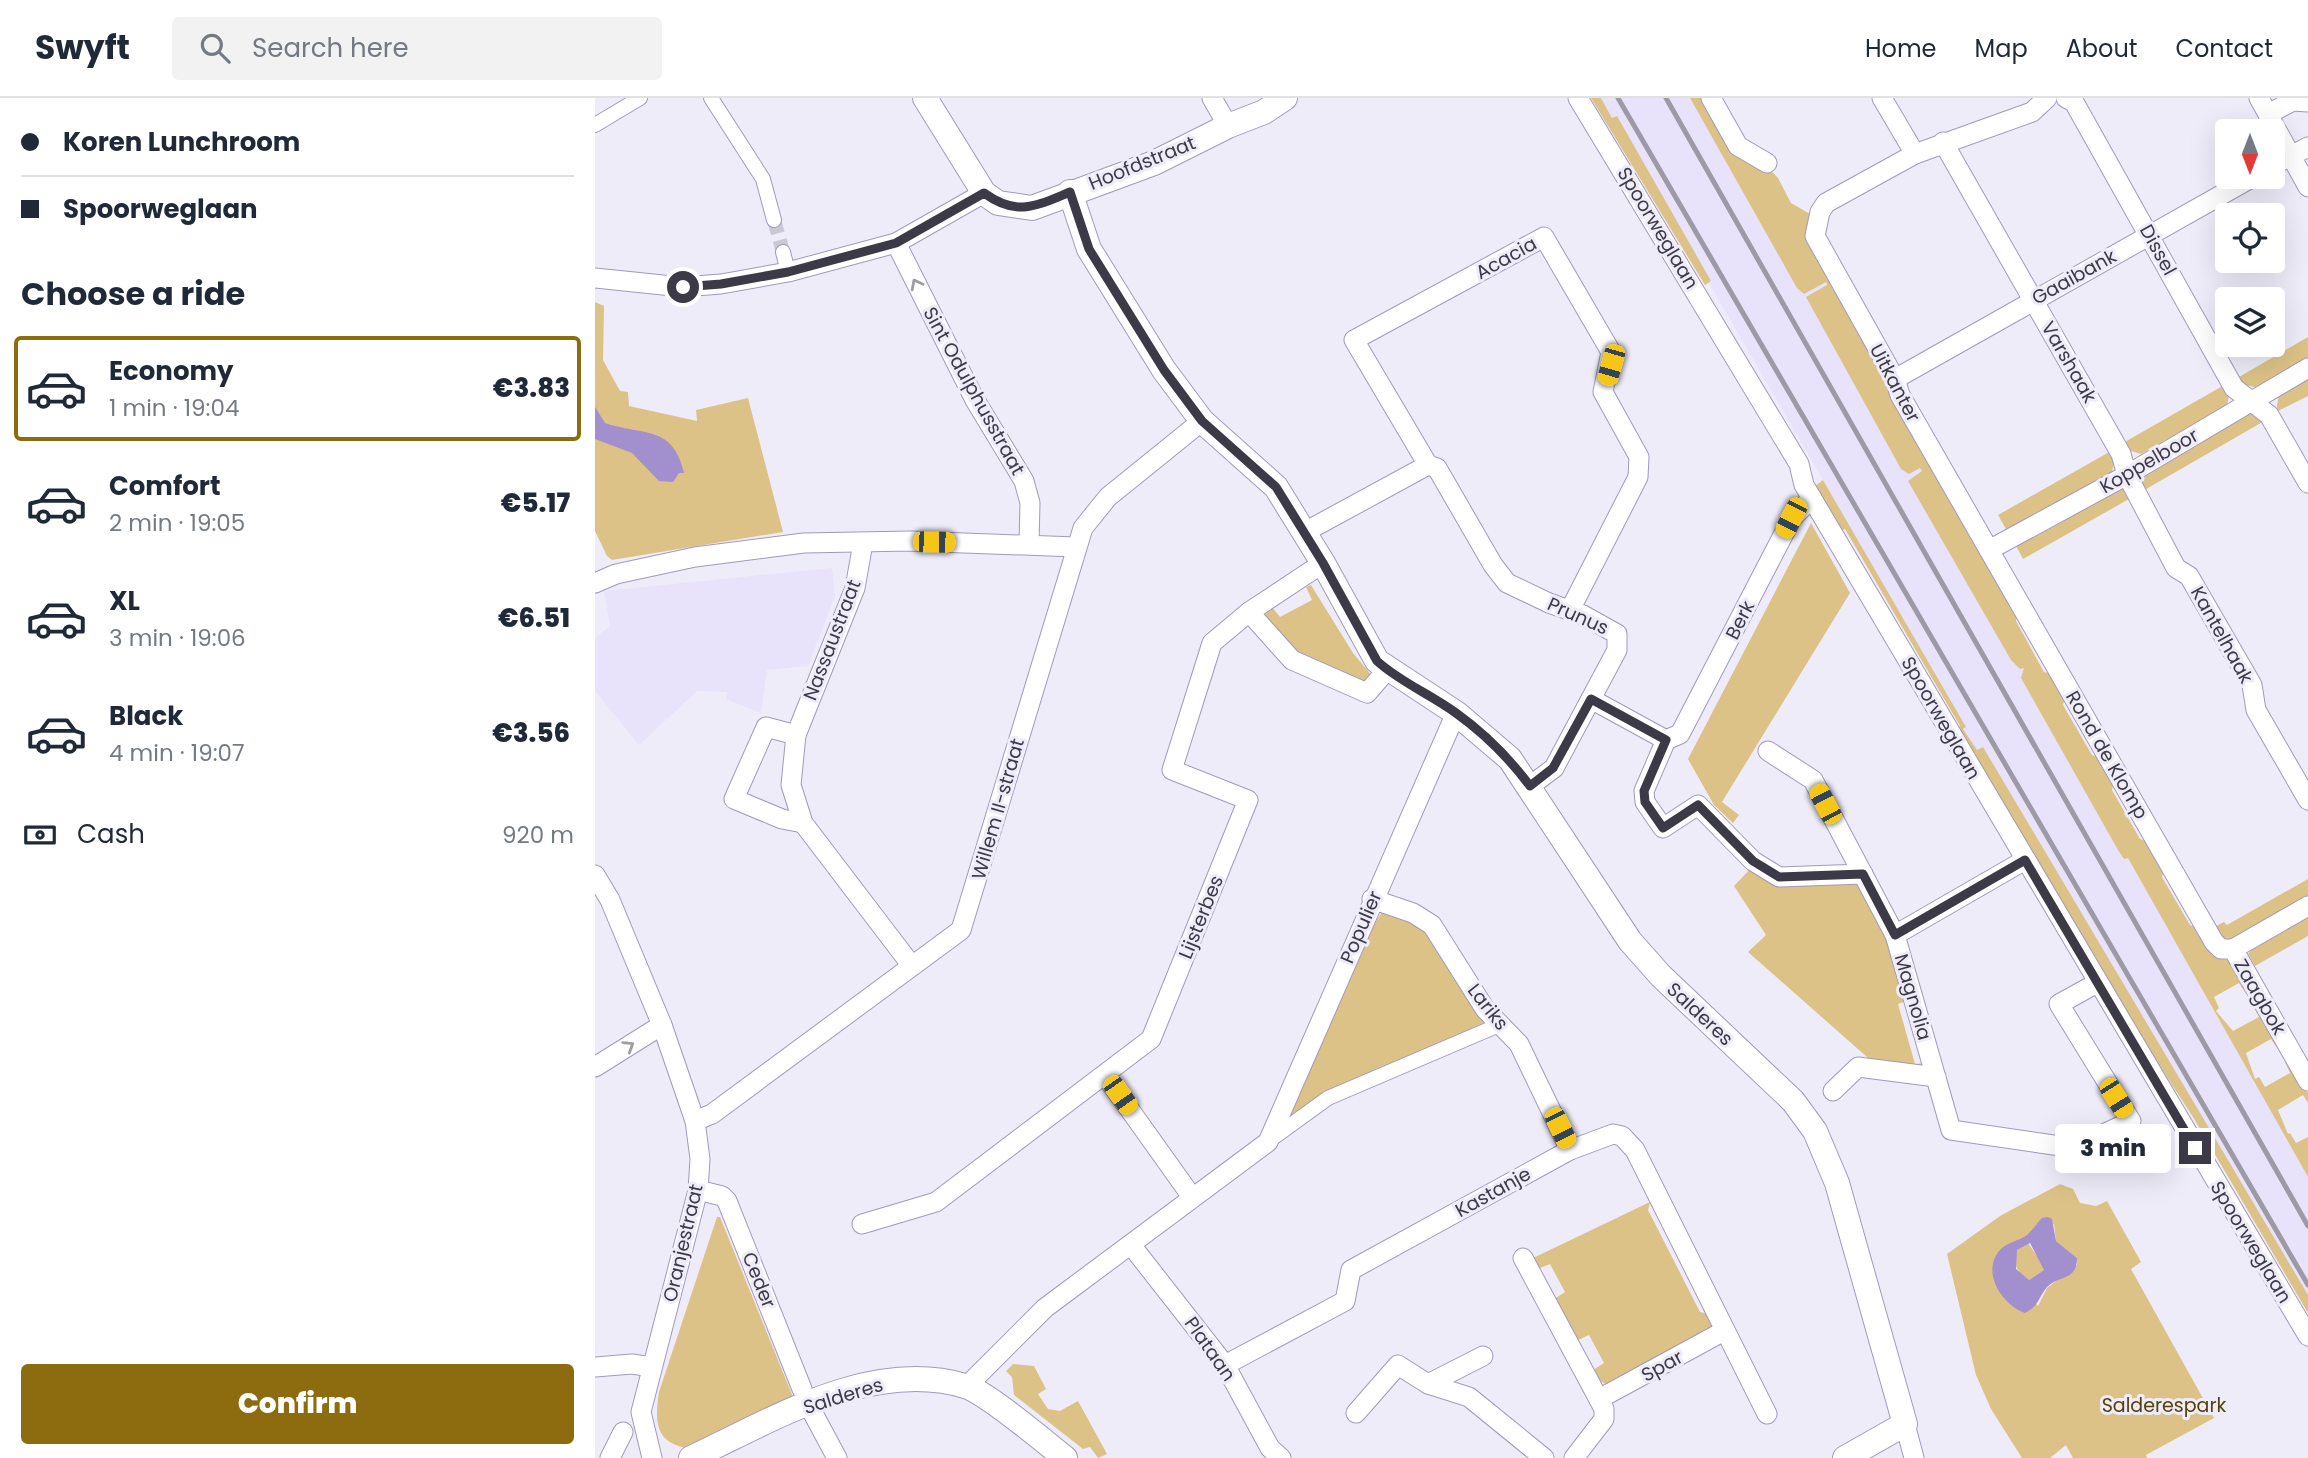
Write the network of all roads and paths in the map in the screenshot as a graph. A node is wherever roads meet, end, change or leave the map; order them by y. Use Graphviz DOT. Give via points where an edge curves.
graph roads {
  1 [pos="640,98"];
  2 [pos="711,98"];
  3 [pos="926,98"];
  4 [pos="1212,98"];
  5 [pos="1285,98"];
  6 [pos="1578,98"];
  7 [pos="1711,98"];
  8 [pos="1882,98"];
  9 [pos="2047,98"];
  10 [pos="2066,98"];
  11 [pos="2308,102"];
  12 [pos="2264,106"];
  13 [pos="595,125"];
  14 [pos="1228,126"];
  15 [pos="1943,142"];
  16 [pos="2308,147"];
  17 [pos="1915,154"];
  18 [pos="2285,158"];
  19 [pos="1767,163"];
  20 [pos="2285,163"];
  21 [pos="2308,187"];
  22 [pos="2232,189"];
  23 [pos="1070,192"];
  24 [pos="984,193"];
  25 [pos="774,220"];
  26 [pos="2150,236"];
  27 [pos="896,243"];
  28 [pos="783,251"];
  29 [pos="788,272"];
  30 [pos="595,278"];
  31 [pos="2033,300"];
  32 [pos="2308,368"];
  33 [pos="1895,379"];
  34 [pos="2251,400"];
  35 [pos="1202,421"];
  36 [pos="1428,465"];
  37 [pos="2127,475"];
  38 [pos="2308,483"];
  39 [pos="1812,498"];
  40 [pos="1303,533"];
  41 [pos="863,542"];
  42 [pos="1030,544"];
  43 [pos="1076,547"];
  44 [pos="1989,550"];
  45 [pos="1323,563"];
  46 [pos="595,583"];
  47 [pos="1570,610"];
  48 [pos="1249,612"];
  49 [pos="1387,670"];
  50 [pos="1591,699"];
  51 [pos="1455,713"];
  52 [pos="796,735"];
  53 [pos="1666,740"];
  54 [pos="1768,751"];
  55 [pos="1530,786"];
  56 [pos="2308,800"];
  57 [pos="803,823"];
  58 [pos="2025,860"];
  59 [pos="1863,874"];
  60 [pos="595,875"];
  61 [pos="1373,899"];
  62 [pos="2308,906"];
  63 [pos="1895,935"];
  64 [pos="2232,949"];
  65 [pos="912,966"];
  66 [pos="2097,983"];
  67 [pos="1499,1024"];
  68 [pos="662,1025"];
  69 [pos="595,1066"];
  70 [pos="1105,1074"];
  71 [pos="1936,1077"];
  72 [pos="2308,1081"];
  73 [pos="1833,1091"];
  74 [pos="695,1121"];
  75 [pos="1268,1142"];
  76 [pos="1570,1150"];
  77 [pos="698,1190"];
  78 [pos="1192,1197"];
  79 [pos="862,1224"];
  80 [pos="1131,1245"];
  81 [pos="1523,1258"];
  82 [pos="1724,1331"];
  83 [pos="2308,1336"];
  84 [pos="1483,1356"];
  85 [pos="1225,1365"];
  86 [pos="595,1367"];
  87 [pos="652,1367"];
  88 [pos="1428,1384"];
  89 [pos="967,1387"];
  90 [pos="805,1397"];
  91 [pos="1599,1399"];
  92 [pos="1356,1413"];
  93 [pos="1767,1414"];
  94 [pos="1905,1424"];
  95 [pos="623,1432"];
  96 [pos="610,1458"];
  97 [pos="652,1458"];
  98 [pos="691,1458"];
  99 [pos="837,1458"];
  100 [pos="1065,1458"];
  101 [pos="1281,1458"];
  102 [pos="1544,1458"];
  103 [pos="1574,1458"];
  104 [pos="1845,1458"];
  105 [pos="1914,1458"];
  1 -- 13 [label="street"];
  2 -- 25 [label="street" via="764,179"];
  3 -- 24 [label="street"];
  4 -- 14 [label="street"];
  5 -- 14 [label="street, Hoofdstraat"];
  6 -- 39 [label="street, Spoorweglaan" via="1799,464"];
  7 -- 19 [label="street" via="1738,146"];
  8 -- 17 [label="street"];
  9 -- 15 [label="street" via="2032,112"];
  10 -- 26 [label="street, Dissel" via="2074,102"];
  11 -- 12 [label="street"];
  14 -- 23 [label="street, Hoofdstraat" via="1154,163"];
  15 -- 17 [label="street"];
  15 -- 31 [label="street, Varshaak"];
  16 -- 18 [label="street"];
  17 -- 33 [label="street, Uitkanter" via="1826,203 1815,230 1818,244"];
  20 -- 21 [label="street"];
  22 -- 26 [label="street, Gaaibank"];
  23 -- 24 [label="street, Hoofdstraat" via="1032,208 998,203"];
  23 -- 35 [label="street, Salderes" via="1089,249 1164,370"];
  24 -- 27 [label="street"];
  26 -- 31 [label="street, Gaaibank"];
  26 -- 34 [label="street, Dissel" via="2234,388"];
  27 -- 29 [label="street"];
  42 -- 27 [label="street, Sint Odulphusstraat, one-way" via="1030,503 1024,481 975,400"];
  28 -- 29 [label="street"];
  29 -- 30 [label="street" via="683,287"];
  31 -- 33 [label="street, Gaaibank"];
  31 -- 37 [label="street, Varshaak" via="2121,454"];
  32 -- 34 [label="street, Koppelboor"];
  33 -- 44 [label="street, Uitkanter"];
  34 -- 37 [label="street, Koppelboor"];
  34 -- 38 [label="street, Dissel" via="2269,415"];
  35 -- 40 [label="street, Salderes" via="1276,487"];
  35 -- 43 [label="street, Willem II-straat" via="1108,497 1083,528"];
  36 -- 40 [label="street"];
  36 -- 47 [label="street, Prunus" via="1437,468 1507,583"];
  36 -- 47 [label="street, Acacia" via="1354,340 1544,237 1611,352 1603,392 1639,457 1638,477"];
  37 -- 44 [label="street, Koppelboor"];
  37 -- 56 [label="street, Kantelhaak" via="2176,568 2189,576 2252,685 2256,710"];
  39 -- 53 [label="street, Berk" via="1791,518 1680,734"];
  39 -- 58 [label="street, Spoorweglaan"];
  40 -- 45 [label="street, Salderes"];
  41 -- 42 [label="street"];
  41 -- 46 [label="street" via="804,543 695,557"];
  41 -- 52 [label="street, Nassaustraat" via="855,588"];
  42 -- 43 [label="street"];
  43 -- 65 [label="street, Willem II-straat" via="965,920 961,930"];
  44 -- 64 [label="street, Rond de Klomp" via="2214,942 2221,949"];
  45 -- 48 [label="street, Lijsterbes"];
  45 -- 49 [label="street, Salderes" via="1377,661"];
  47 -- 50 [label="street, Prunus" via="1617,634 1617,650"];
  48 -- 49 [label="street" via="1291,660 1367,693"];
  48 -- 70 [label="street, Lijsterbes" via="1212,643 1172,770 1248,800 1150,1040"];
  49 -- 51 [label="street, Salderes"];
  50 -- 53 [label="street"];
  50 -- 55 [label="street, Prunus" via="1553,768"];
  51 -- 55 [label="street, Salderes" via="1510,759"];
  51 -- 61 [label="street, Populier"];
  52 -- 57 [label="street, Nassaustraat" via="791,785"];
  52 -- 57 [label="street" via="766,727 734,799"];
  53 -- 59 [label="street, Berk" via="1644,791 1645,802 1663,828 1698,805 1753,861 1779,877"];
  54 -- 59 [label="street, Magnolia" via="1813,780"];
  55 -- 94 [label="street, Salderes" via="1630,941 1793,1101 1815,1131 1837,1183"];
  57 -- 65 [label="street, Nassaustraat"];
  58 -- 63 [label="street"];
  58 -- 66 [label="street, Spoorweglaan"];
  59 -- 63 [label="street, Magnolia"];
  60 -- 68 [label="street, Oranjestraat" via="610,900"];
  61 -- 67 [label="street, Lariks" via="1432,925"];
  61 -- 75 [label="street, Populier"];
  62 -- 64 [label="street"];
  63 -- 71 [label="street, Magnolia"];
  64 -- 72 [label="street, Zaagbok"];
  65 -- 74 [label="street, Willem II-straat" via="712,1114"];
  66 -- 71 [label="street, Magnolia" via="2059,1004 2131,1121 2074,1148 1951,1130"];
  66 -- 83 [label="street, Spoorweglaan"];
  67 -- 75 [label="street" via="1328,1098"];
  67 -- 76 [label="street, Lariks" via="1519,1044"];
  69 -- 68 [label="street, one-way"];
  68 -- 74 [label="street, Oranjestraat"];
  70 -- 78 [label="street"];
  70 -- 79 [label="street, Lijsterbes" via="936,1202"];
  71 -- 73 [label="street" via="1858,1067"];
  74 -- 77 [label="street, Oranjestraat"];
  75 -- 78 [label="street"];
  76 -- 82 [label="street, Kastanje" via="1613,1134 1622,1136 1635,1150"];
  76 -- 85 [label="street, Kastanje" via="1351,1270 1345,1301"];
  77 -- 87 [label="street, Oranjestraat"];
  77 -- 90 [label="street, Ceder" via="727,1201"];
  78 -- 80 [label="street"];
  80 -- 85 [label="street, Plataan"];
  80 -- 89 [label="street" via="1045,1308"];
  81 -- 91 [label="street"];
  82 -- 91 [label="street, Spar"];
  82 -- 93 [label="street, Kastanje"];
  84 -- 88 [label="street"];
  85 -- 101 [label="street, Plataan" via="1270,1448"];
  86 -- 87 [label="street"];
  87 -- 97 [label="street, Oranjestraat" via="641,1412"];
  88 -- 92 [label="street" via="1398,1365"];
  88 -- 102 [label="street" via="1469,1397"];
  89 -- 90 [label="street, Salderes" via="888,1381"];
  89 -- 100 [label="street, Salderes"];
  90 -- 98 [label="street, Salderes"];
  90 -- 99 [label="street, Ceder"];
  91 -- 103 [label="street" via="1604,1419"];
  94 -- 104 [label="street"];
  94 -- 105 [label="street, Salderes"];
  95 -- 96 [label="street"];
}
